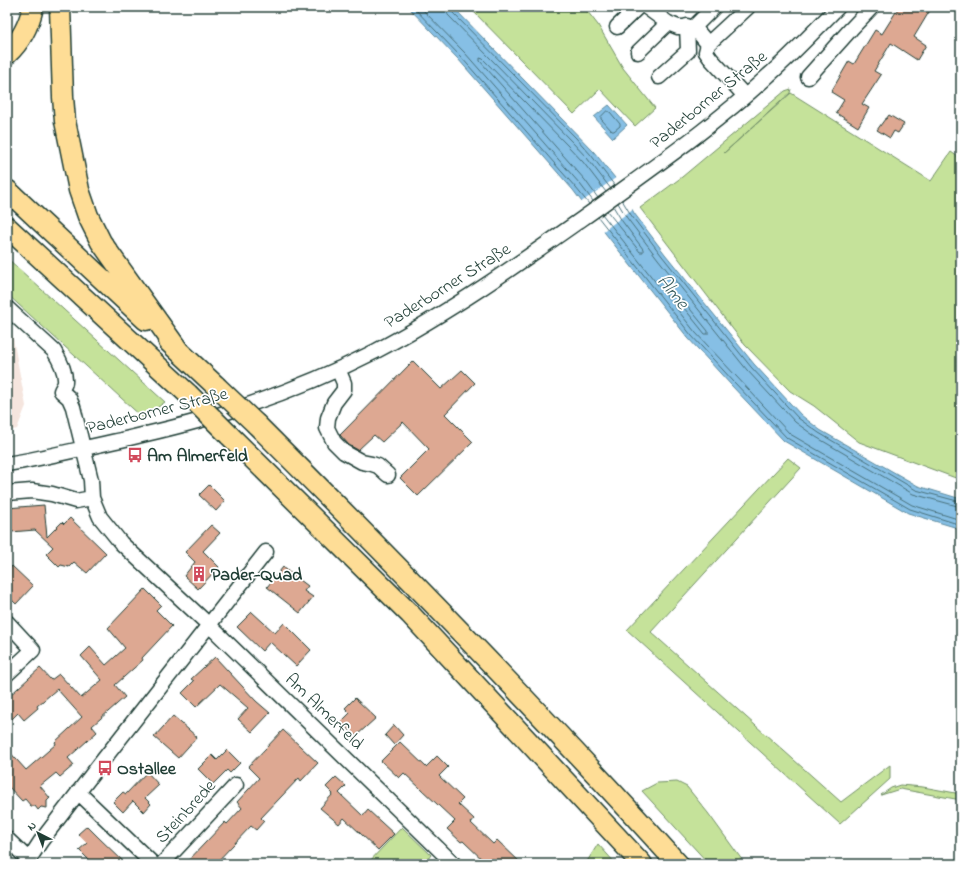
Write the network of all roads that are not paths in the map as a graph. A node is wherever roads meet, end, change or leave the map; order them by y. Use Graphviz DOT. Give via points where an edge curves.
graph roads {
  1 [pos="33,7"];
  2 [pos="60,7"];
  3 [pos="638,7"];
  4 [pos="646,7"];
  5 [pos="714,7"];
  6 [pos="748,7"];
  7 [pos="838,7"];
  8 [pos="872,7"];
  9 [pos="668,23"];
  10 [pos="617,27"];
  11 [pos="690,27"];
  12 [pos="708,44"];
  13 [pos="638,52"];
  14 [pos="7,54"];
  15 [pos="659,77"];
  16 [pos="808,77"];
  17 [pos="744,96"];
  18 [pos="7,190"];
  19 [pos="7,227"];
  20 [pos="7,308"];
  21 [pos="178,350"];
  22 [pos="338,369"];
  23 [pos="84,448"];
  24 [pos="7,464"];
  25 [pos="388,475"];
  26 [pos="7,493"];
  27 [pos="92,498"];
  28 [pos="266,552"];
  29 [pos="7,622"];
  30 [pos="209,625"];
  31 [pos="7,674"];
  32 [pos="236,785"];
  33 [pos="78,792"];
  34 [pos="7,839"];
  35 [pos="27,862"];
  36 [pos="153,864"];
  37 [pos="162,864"];
  38 [pos="454,864"];
  39 [pos="642,864"];
  40 [pos="678,864"];
  1 -- 14 [label="highway" via="29,24"];
  2 -- 21 [label="highway" via="64,113 81,196 101,242"];
  3 -- 10 [label="street"];
  4 -- 9 [label="street"];
  5 -- 11 [label="street"];
  6 -- 12 [label="street"];
  7 -- 17 [label="street, Paderborner Straße" via="769,76"];
  8 -- 16 [label="street"];
  9 -- 11 [label="street" via="678,27"];
  9 -- 13 [label="street"];
  11 -- 12 [label="street"];
  11 -- 15 [label="street" via="688,51"];
  12 -- 17 [label="street" via="706,52 710,59"];
  17 -- 22 [label="street, Paderborner Straße" via="660,163 506,272 431,320"];
  18 -- 21 [label="highway"];
  19 -- 39 [label="highway, bridge" via="188,394 410,614"];
  20 -- 23 [label="street, Am Almerfeld" via="54,351 59,359 65,382 61,391 73,406"];
  21 -- 40 [label="highway, bridge" via="371,539"];
  22 -- 23 [label="street, Paderborner Straße" via="294,389 231,411"];
  22 -- 25 [label="street" via="344,390 334,403 327,428 334,442 344,452 362,462 378,466"];
  23 -- 24 [label="street, Paderborner Straße"];
  23 -- 27 [label="street, Am Almerfeld"];
  26 -- 27 [label="street" via="32,491 76,501"];
  27 -- 30 [label="street, Am Almerfeld" via="100,517 121,543"];
  28 -- 30 [label="street"];
  29 -- 31 [label="street" via="33,650"];
  30 -- 33 [label="street"];
  30 -- 38 [label="street, Am Almerfeld"];
  32 -- 37 [label="street, Steinbrede"];
  33 -- 35 [label="street"];
  33 -- 36 [label="street, Steinbrede"];
  34 -- 35 [label="street"];
}
